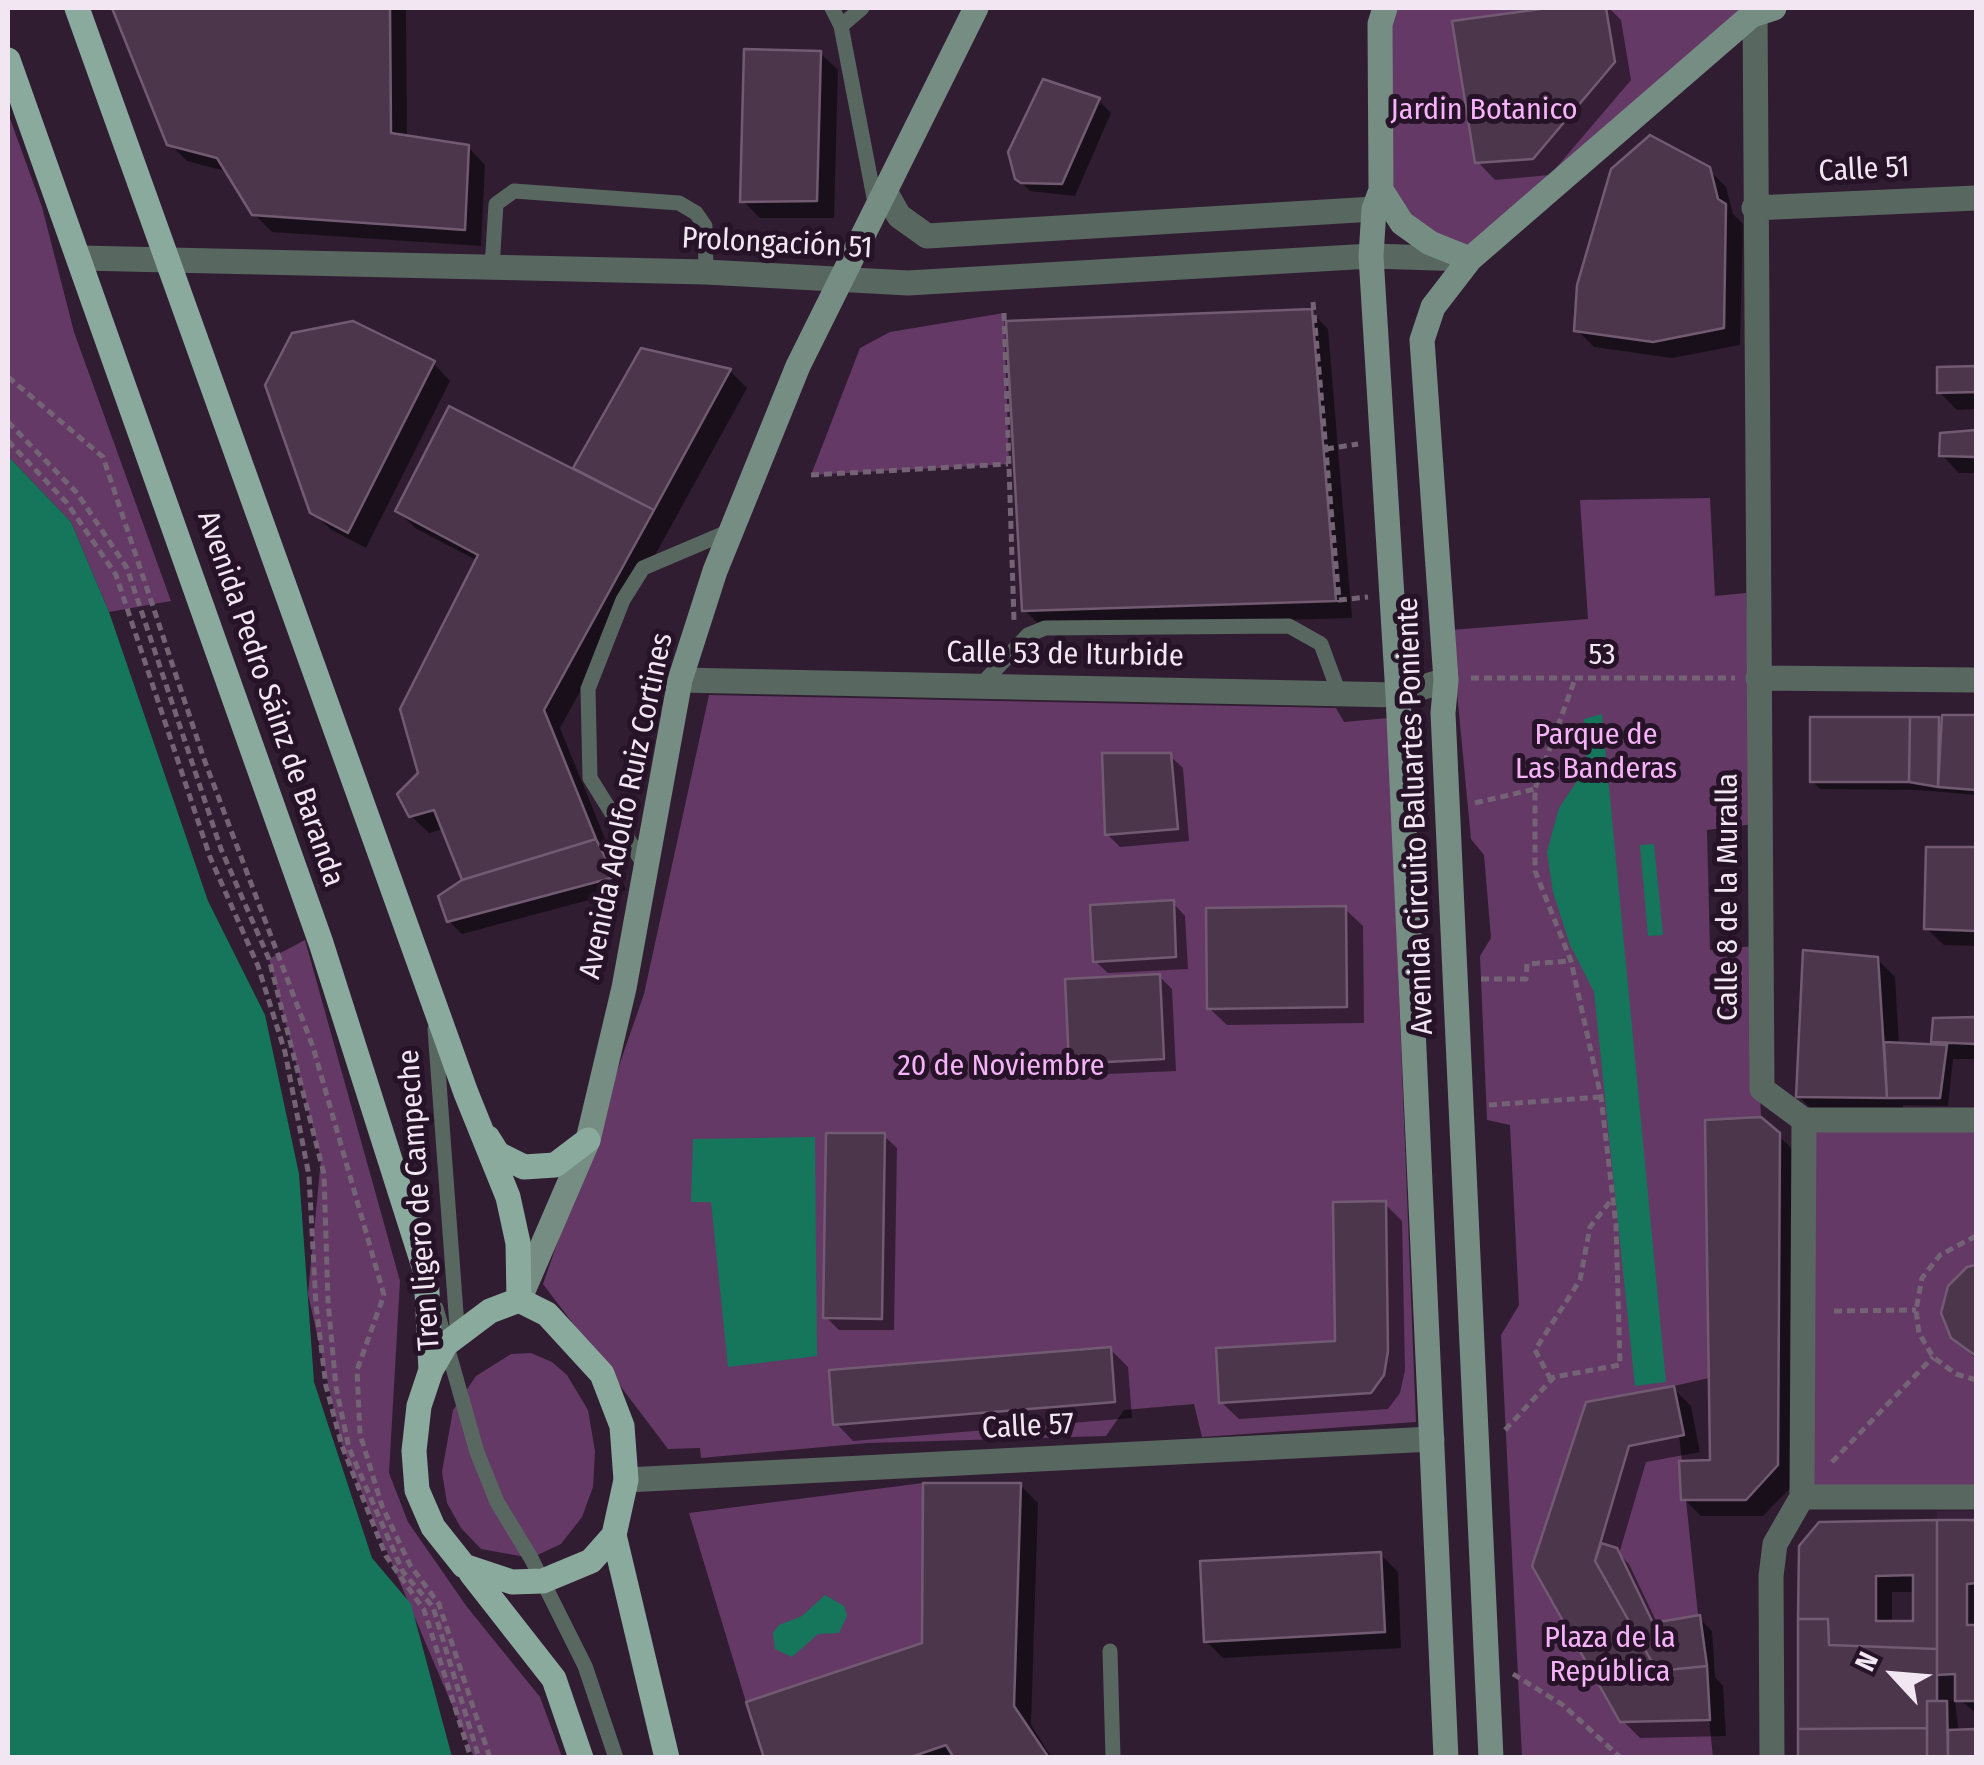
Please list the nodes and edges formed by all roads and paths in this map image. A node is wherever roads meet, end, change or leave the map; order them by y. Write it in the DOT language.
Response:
graph roads {
  1 [pos="78,8"];
  2 [pos="832,8"];
  3 [pos="862,8"];
  4 [pos="976,8"];
  5 [pos="1386,8"];
  6 [pos="1760,10"];
  7 [pos="841,26"];
  8 [pos="8,60"];
  9 [pos="1976,198"];
  10 [pos="880,199"];
  11 [pos="1378,200"];
  12 [pos="1754,208"];
  13 [pos="1371,256"];
  14 [pos="80,258"];
  15 [pos="170,258"];
  16 [pos="1470,259"];
  17 [pos="492,267"];
  18 [pos="706,272"];
  19 [pos="841,278"];
  20 [pos="1313,302"];
  21 [pos="1004,313"];
  22 [pos="8,377"];
  23 [pos="8,422"];
  24 [pos="8,441"];
  25 [pos="1368,443"];
  26 [pos="1326,449"];
  27 [pos="1009,464"];
  28 [pos="812,475"];
  29 [pos="730,531"];
  30 [pos="1376,596"];
  31 [pos="1014,622"];
  32 [pos="1575,678"];
  33 [pos="1758,678"];
  34 [pos="680,680"];
  35 [pos="1446,680"];
  36 [pos="1976,680"];
  37 [pos="980,686"];
  38 [pos="1339,693"];
  39 [pos="1398,695"];
  40 [pos="1535,790"];
  41 [pos="1447,806"];
  42 [pos="646,868"];
  43 [pos="1571,961"];
  44 [pos="1481,979"];
  45 [pos="434,1002"];
  46 [pos="1600,1098"];
  47 [pos="1461,1108"];
  48 [pos="1804,1120"];
  49 [pos="1976,1120"];
  50 [pos="481,1126"];
  51 [pos="588,1140"];
  52 [pos="1613,1198"];
  53 [pos="1976,1236"];
  54 [pos="426,1273"];
  55 [pos="519,1300"];
  56 [pos="1834,1310"];
  57 [pos="1916,1310"];
  58 [pos="452,1339"];
  59 [pos="1933,1357"];
  60 [pos="431,1370"];
  61 [pos="1551,1380"];
  62 [pos="1976,1380"];
  63 [pos="1505,1430"];
  64 [pos="1432,1440"];
  65 [pos="1832,1462"];
  66 [pos="626,1480"];
  67 [pos="1802,1497"];
  68 [pos="1976,1497"];
  69 [pos="614,1535"];
  70 [pos="464,1566"];
  71 [pos="544,1581"];
  72 [pos="1110,1651"];
  73 [pos="1486,1667"];
  74 [pos="668,1756"];
  75 [pos="471,1758"];
  76 [pos="479,1758"];
  77 [pos="490,1758"];
  78 [pos="581,1758"];
  79 [pos="616,1758"];
  80 [pos="1113,1758"];
  81 [pos="1446,1758"];
  82 [pos="1490,1758"];
  83 [pos="1621,1758"];
  84 [pos="1772,1758"];
  1 -- 15 [label="main road, Avenida Pedro Sáinz de Baranda"];
  2 -- 7 [label="lane"];
  3 -- 7 [label="lane"];
  4 -- 10 [label="main road, Avenida Adolfo Ruiz Cortines"];
  5 -- 11 [label="main road, Avenida Circuito Baluartes Poniente"];
  6 -- 12 [label="street, Calle 8 de la Muralla"];
  6 -- 16 [label="main road, Avenida Circuito Baluartes Poniente"];
  7 -- 10 [label="lane"];
  8 -- 14 [label="main road, Avenida Pedro Sáinz de Baranda"];
  9 -- 12 [label="street, Calle 51"];
  10 -- 11 [label="street"];
  10 -- 19 [label="main road, Avenida Adolfo Ruiz Cortines"];
  11 -- 13 [label="main road, Avenida Circuito Baluartes Poniente"];
  11 -- 16 [label="main road"];
  12 -- 33 [label="street, Calle 8 de la Muralla"];
  13 -- 16 [label="street, Prolongación 51"];
  13 -- 19 [label="street, Prolongación 51"];
  13 -- 39 [label="main road, Avenida Circuito Baluartes Poniente"];
  14 -- 15 [label="street, Prolongación 51"];
  14 -- 54 [label="main road, Avenida Pedro Sáinz de Baranda"];
  15 -- 17 [label="street, Prolongación 51"];
  15 -- 45 [label="main road, Avenida Pedro Sáinz de Baranda"];
  16 -- 35 [label="main road, Avenida Circuito Baluartes Poniente"];
  17 -- 18 [label="street, Prolongación 51"];
  17 -- 18 [label="lane"];
  18 -- 19 [label="street, Prolongación 51"];
  19 -- 29 [label="main road, Avenida Adolfo Ruiz Cortines"];
  20 -- 26 [label="path"];
  21 -- 27 [label="path"];
  22 -- 77 [label="path"];
  23 -- 76 [label="path"];
  24 -- 75 [label="path"];
  25 -- 26 [label="path"];
  26 -- 30 [label="path"];
  27 -- 28 [label="path"];
  27 -- 31 [label="path"];
  29 -- 34 [label="main road, Avenida Adolfo Ruiz Cortines"];
  29 -- 42 [label="lane"];
  32 -- 33 [label="path, 53"];
  32 -- 35 [label="path, 53"];
  32 -- 40 [label="path"];
  33 -- 36 [label="street"];
  33 -- 48 [label="street, Calle 8 de la Muralla"];
  34 -- 37 [label="street, Calle 53 de Iturbide"];
  34 -- 42 [label="main road, Avenida Adolfo Ruiz Cortines"];
  35 -- 39 [label="street, Calle 53 de Iturbide"];
  35 -- 41 [label="main road, Avenida Circuito Baluartes Poniente"];
  37 -- 38 [label="street, Calle 53 de Iturbide"];
  37 -- 38 [label="lane"];
  38 -- 39 [label="street, Calle 53 de Iturbide"];
  39 -- 64 [label="main road, Avenida Circuito Baluartes Poniente"];
  40 -- 41 [label="path"];
  40 -- 43 [label="path"];
  41 -- 47 [label="main road, Avenida Circuito Baluartes Poniente"];
  42 -- 51 [label="main road, Avenida Adolfo Ruiz Cortines"];
  43 -- 44 [label="path"];
  43 -- 46 [label="path"];
  45 -- 50 [label="main road, Avenida Pedro Sáinz de Baranda"];
  45 -- 58 [label="lane, Tren ligero de Campeche"];
  46 -- 47 [label="path"];
  46 -- 52 [label="path"];
  47 -- 73 [label="main road, Avenida Circuito Baluartes Poniente"];
  48 -- 49 [label="street"];
  48 -- 67 [label="street"];
  50 -- 51 [label="main road"];
  50 -- 55 [label="main road, Avenida Pedro Sáinz de Baranda"];
  51 -- 55 [label="main road, Avenida Adolfo Ruiz Cortines"];
  52 -- 61 [label="path"];
  52 -- 61 [label="path"];
  53 -- 57 [label="path"];
  54 -- 58 [label="lane, Tren ligero de Campeche"];
  54 -- 60 [label="main road, Avenida Pedro Sáinz de Baranda"];
  55 -- 58 [label="main road"];
  55 -- 66 [label="main road"];
  56 -- 57 [label="path"];
  57 -- 59 [label="path"];
  58 -- 60 [label="main road"];
  58 -- 71 [label="lane, Tren ligero de Campeche"];
  59 -- 62 [label="path"];
  59 -- 65 [label="path"];
  60 -- 70 [label="main road"];
  61 -- 63 [label="path"];
  64 -- 66 [label="street, Calle 57"];
  64 -- 81 [label="main road, Avenida Circuito Baluartes Poniente"];
  66 -- 69 [label="main road"];
  67 -- 68 [label="street"];
  67 -- 84 [label="street"];
  69 -- 71 [label="main road"];
  69 -- 74 [label="main road"];
  70 -- 71 [label="main road"];
  70 -- 78 [label="main road"];
  71 -- 79 [label="lane, Tren ligero de Campeche"];
  72 -- 80 [label="lane"];
  73 -- 82 [label="main road, Avenida Circuito Baluartes Poniente"];
  73 -- 83 [label="path"];
}
